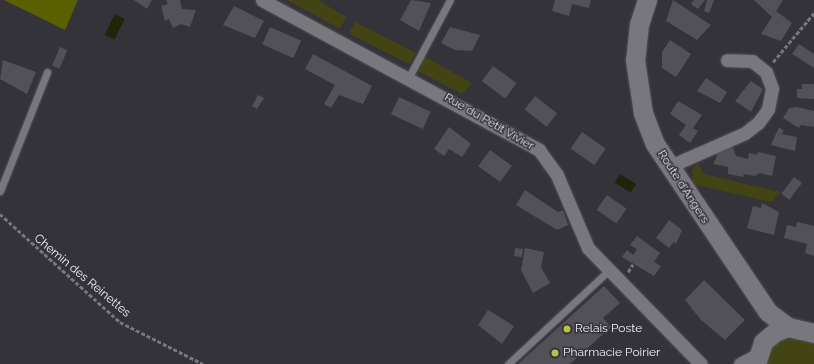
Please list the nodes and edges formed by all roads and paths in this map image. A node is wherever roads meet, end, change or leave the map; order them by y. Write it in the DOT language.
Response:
graph roads {
  1 [pos="262,0"];
  2 [pos="450,0"];
  3 [pos="647,0"];
  4 [pos="814,13"];
  5 [pos="727,60"];
  6 [pos="47,72"];
  7 [pos="766,72"];
  8 [pos="409,77"];
  9 [pos="668,168"];
  10 [pos="0,191"];
  11 [pos="0,214"];
  12 [pos="608,271"];
  13 [pos="768,312"];
  14 [pos="788,327"];
  15 [pos="814,333"];
  16 [pos="768,338"];
  17 [pos="756,360"];
  18 [pos="202,364"];
  19 [pos="508,364"];
  20 [pos="701,364"];
  21 [pos="740,364"];
  1 -- 8 [label="street, Rue du Petit Vivier"];
  2 -- 8 [label="lane"];
  3 -- 9 [label="street, Route d'Angers"];
  4 -- 7 [label="path"];
  5 -- 7 [label="street"];
  6 -- 10 [label="lane"];
  7 -- 9 [label="street"];
  8 -- 12 [label="street, Rue du Petit Vivier"];
  9 -- 13 [label="street, Route d'Angers"];
  11 -- 18 [label="path, Chemin des Reinettes"];
  12 -- 19 [label="lane"];
  12 -- 20 [label="street, Rue du Petit Vivier"];
  13 -- 14 [label="street, Route d'Angers"];
  13 -- 16 [label="street"];
  14 -- 15 [label="street"];
  14 -- 16 [label="street"];
  16 -- 17 [label="street"];
  17 -- 21 [label="street"];
}
